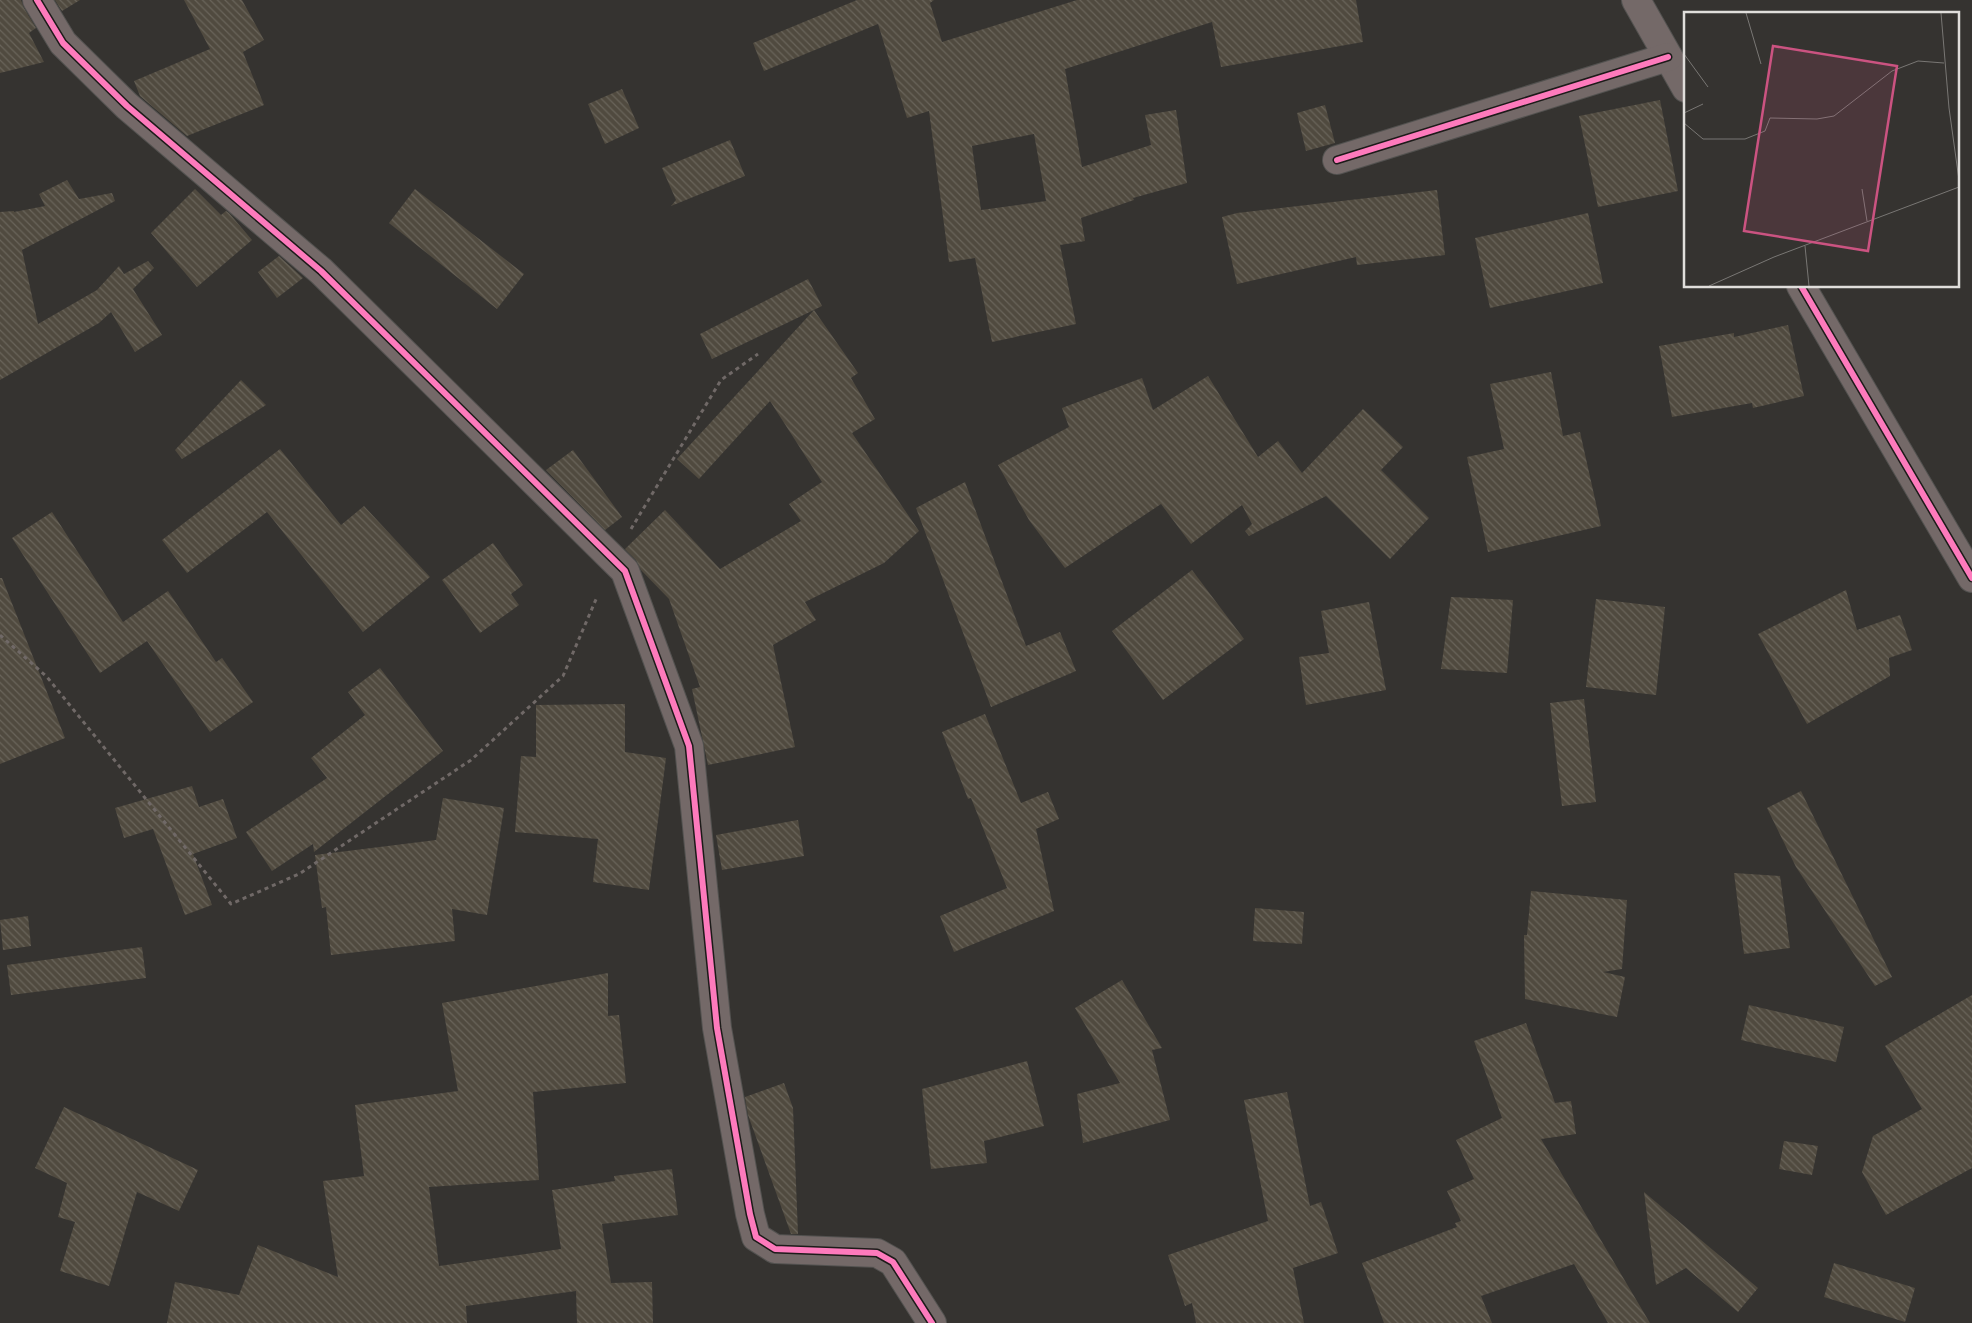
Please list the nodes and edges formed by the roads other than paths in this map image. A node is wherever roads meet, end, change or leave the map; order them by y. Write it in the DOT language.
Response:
graph roads {
  1 [pos="37,0"];
  2 [pos="1636,0"];
  3 [pos="1668,57"];
  4 [pos="1684,85"];
  5 [pos="1337,160"];
  6 [pos="1802,288"];
  7 [pos="1972,578"];
  8 [pos="932,1323"];
  1 -- 8 [label="street"];
  2 -- 3 [label="street"];
  3 -- 4 [label="street"];
  3 -- 5 [label="street"];
  6 -- 7 [label="street"];
}
